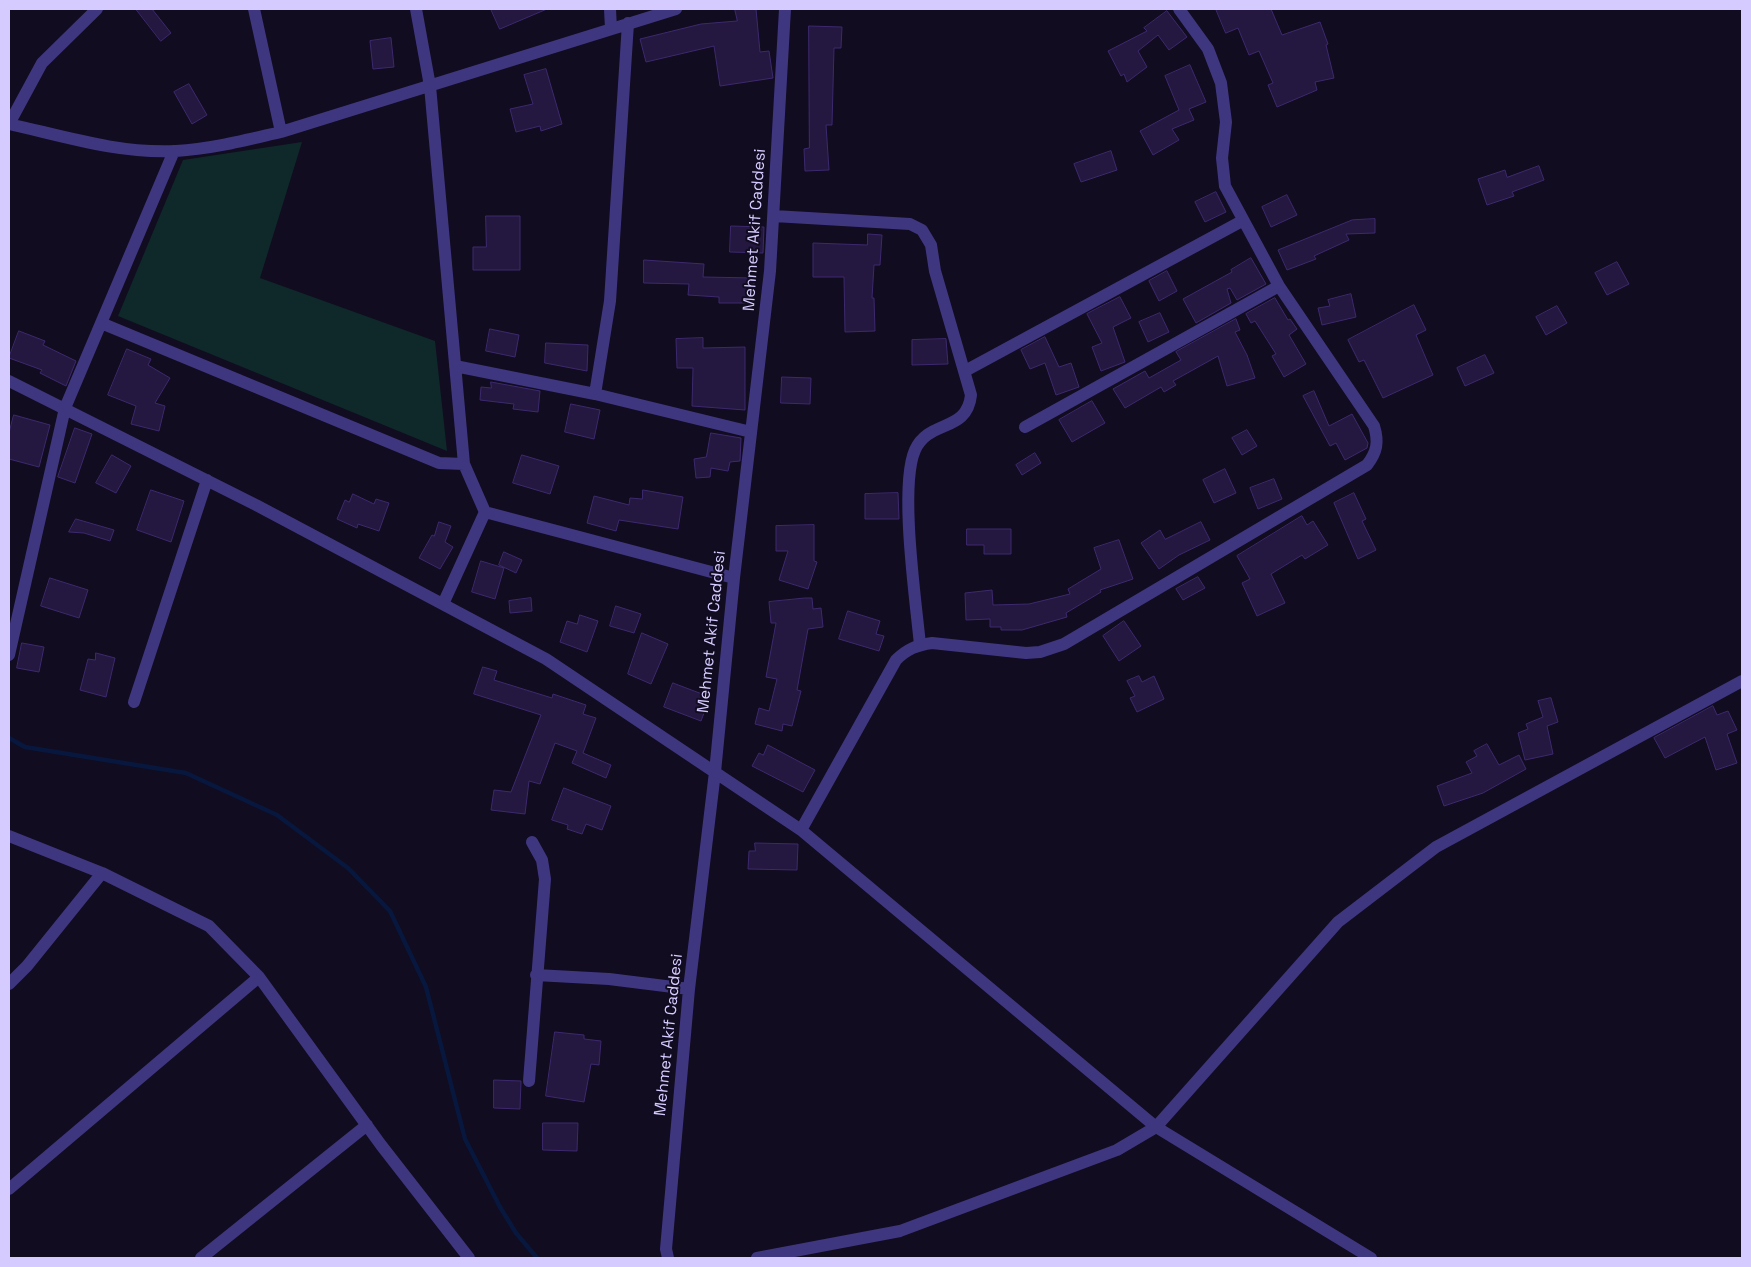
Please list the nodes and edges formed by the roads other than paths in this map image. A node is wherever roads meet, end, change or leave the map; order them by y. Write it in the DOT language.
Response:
graph roads {
  1 [pos="97,9"];
  2 [pos="254,9"];
  3 [pos="416,9"];
  4 [pos="610,9"];
  5 [pos="676,9"];
  6 [pos="785,9"];
  7 [pos="1180,9"];
  8 [pos="628,23"];
  9 [pos="611,29"];
  10 [pos="430,86"];
  11 [pos="9,124"];
  12 [pos="281,132"];
  13 [pos="174,151"];
  14 [pos="774,216"];
  15 [pos="1242,222"];
  16 [pos="1279,286"];
  17 [pos="101,323"];
  18 [pos="454,366"];
  19 [pos="965,371"];
  20 [pos="9,380"];
  21 [pos="595,394"];
  22 [pos="65,408"];
  23 [pos="1025,427"];
  24 [pos="751,432"];
  25 [pos="464,464"];
  26 [pos="207,480"];
  27 [pos="485,512"];
  28 [pos="734,578"];
  29 [pos="443,604"];
  30 [pos="920,645"];
  31 [pos="9,655"];
  32 [pos="1742,681"];
  33 [pos="134,702"];
  34 [pos="715,772"];
  35 [pos="800,830"];
  36 [pos="9,836"];
  37 [pos="532,842"];
  38 [pos="102,873"];
  39 [pos="536,975"];
  40 [pos="259,977"];
  41 [pos="9,984"];
  42 [pos="689,989"];
  43 [pos="529,1081"];
  44 [pos="367,1125"];
  45 [pos="1156,1127"];
  46 [pos="9,1189"];
  47 [pos="201,1258"];
  48 [pos="469,1258"];
  49 [pos="668,1258"];
  50 [pos="757,1258"];
  51 [pos="1371,1258"];
  1 -- 11 [label="street"];
  2 -- 12 [label="street"];
  3 -- 10 [label="street"];
  4 -- 9 [label="street"];
  5 -- 8 [label="street"];
  6 -- 14 [label="street, Mehmet Akif Caddesi"];
  7 -- 15 [label="street"];
  8 -- 9 [label="street"];
  8 -- 21 [label="street"];
  9 -- 10 [label="street"];
  10 -- 12 [label="street"];
  10 -- 18 [label="street"];
  11 -- 13 [label="street"];
  12 -- 13 [label="street"];
  13 -- 17 [label="street"];
  14 -- 19 [label="street"];
  14 -- 24 [label="street, Mehmet Akif Caddesi"];
  15 -- 16 [label="street"];
  15 -- 19 [label="street"];
  16 -- 23 [label="street"];
  16 -- 30 [label="street"];
  17 -- 22 [label="street"];
  17 -- 25 [label="street"];
  18 -- 21 [label="street"];
  18 -- 25 [label="street"];
  19 -- 30 [label="street"];
  20 -- 22 [label="street"];
  21 -- 24 [label="street"];
  22 -- 26 [label="street"];
  22 -- 31 [label="street"];
  24 -- 28 [label="street, Mehmet Akif Caddesi"];
  25 -- 27 [label="street"];
  26 -- 29 [label="street"];
  26 -- 33 [label="street"];
  27 -- 28 [label="street"];
  27 -- 29 [label="street"];
  28 -- 34 [label="street, Mehmet Akif Caddesi"];
  29 -- 34 [label="street"];
  30 -- 35 [label="street"];
  32 -- 45 [label="street"];
  34 -- 35 [label="street"];
  34 -- 42 [label="street, Mehmet Akif Caddesi"];
  35 -- 45 [label="street"];
  36 -- 38 [label="street"];
  37 -- 39 [label="street"];
  38 -- 40 [label="street"];
  38 -- 41 [label="street"];
  39 -- 42 [label="street"];
  39 -- 43 [label="street"];
  40 -- 44 [label="street"];
  40 -- 46 [label="street"];
  42 -- 49 [label="street, Mehmet Akif Caddesi"];
  44 -- 47 [label="street"];
  44 -- 48 [label="street"];
  45 -- 50 [label="street"];
  45 -- 51 [label="street"];
}
